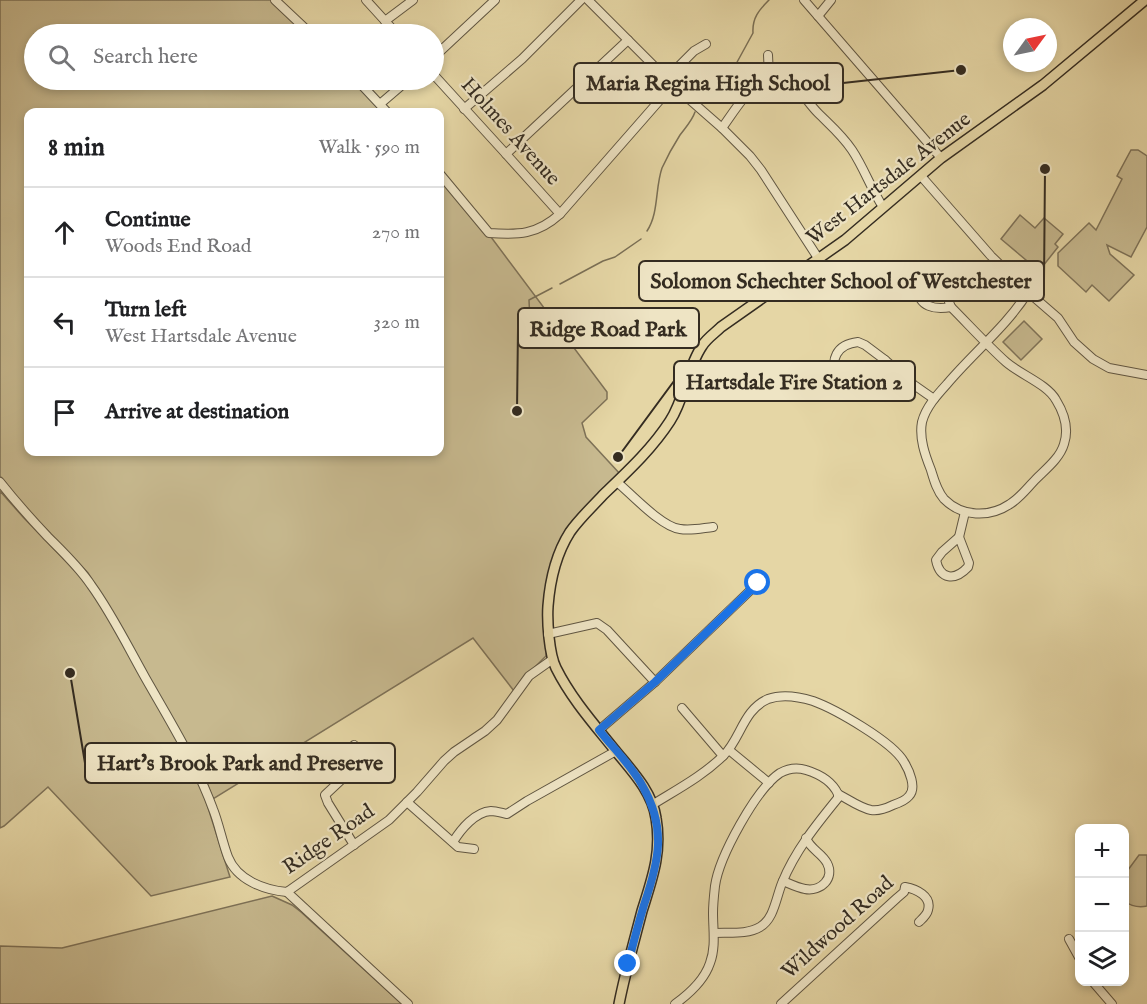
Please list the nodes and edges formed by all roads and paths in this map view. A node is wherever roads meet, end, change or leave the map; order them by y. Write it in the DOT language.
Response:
graph roads {
  1 [pos="275,0"];
  2 [pos="366,0"];
  3 [pos="413,0"];
  4 [pos="495,0"];
  5 [pos="581,0"];
  6 [pos="588,0"];
  7 [pos="804,0"];
  8 [pos="831,0"];
  9 [pos="1145,0"];
  10 [pos="818,16"];
  11 [pos="385,21"];
  12 [pos="300,24"];
  13 [pos="388,24"];
  14 [pos="628,40"];
  15 [pos="706,44"];
  16 [pos="444,48"];
  17 [pos="768,55"];
  18 [pos="769,76"];
  19 [pos="667,78"];
  20 [pos="673,85"];
  21 [pos="444,87"];
  22 [pos="366,90"];
  23 [pos="397,90"];
  24 [pos="380,105"];
  25 [pos="383,108"];
  26 [pos="464,110"];
  27 [pos="722,128"];
  28 [pos="506,154"];
  29 [pos="941,159"];
  30 [pos="921,176"];
  31 [pos="444,179"];
  32 [pos="883,207"];
  33 [pos="560,214"];
  34 [pos="818,258"];
  35 [pos="1028,292"];
  36 [pos="951,307"];
  37 [pos="986,342"];
  38 [pos="885,360"];
  39 [pos="1147,375"];
  40 [pos="934,399"];
  41 [pos="0,482"];
  42 [pos="617,482"];
  43 [pos="965,512"];
  44 [pos="713,527"];
  45 [pos="958,537"];
  46 [pos="758,583"];
  47 [pos="549,633"];
  48 [pos="553,659"];
  49 [pos="655,682"];
  50 [pos="682,708"];
  51 [pos="599,730"];
  52 [pos="354,745"];
  53 [pos="616,751"];
  54 [pos="726,753"];
  55 [pos="769,783"];
  56 [pos="838,794"];
  57 [pos="406,802"];
  58 [pos="652,805"];
  59 [pos="806,838"];
  60 [pos="453,842"];
  61 [pos="354,845"];
  62 [pos="474,849"];
  63 [pos="783,881"];
  64 [pos="287,892"];
  65 [pos="919,922"];
  66 [pos="714,933"];
  67 [pos="1070,939"];
  68 [pos="1075,948"];
  69 [pos="1097,986"];
  70 [pos="408,1004"];
  71 [pos="619,1004"];
  72 [pos="675,1004"];
  73 [pos="781,1004"];
  74 [pos="1112,1004"];
  1 -- 12 [label="street"];
  2 -- 11 [label="street"];
  3 -- 11 [label="street"];
  4 -- 16 [label="street"];
  5 -- 26 [label="street"];
  6 -- 14 [label="street"];
  7 -- 10 [label="street"];
  8 -- 10 [label="street"];
  9 -- 29 [label="main road, West Hartsdale Avenue"];
  10 -- 29 [label="street"];
  11 -- 13 [label="street"];
  14 -- 19 [label="street"];
  14 -- 28 [label="street"];
  15 -- 19 [label="street"];
  17 -- 18 [label="street"];
  18 -- 27 [label="street"];
  18 -- 32 [label="street"];
  19 -- 20 [label="street"];
  20 -- 27 [label="street"];
  20 -- 33 [label="street"];
  21 -- 26 [label="street, Holmes Avenue"];
  22 -- 24 [label="street"];
  23 -- 24 [label="street"];
  24 -- 25 [label="street"];
  26 -- 28 [label="street, Holmes Avenue"];
  27 -- 34 [label="street"];
  28 -- 33 [label="street, Holmes Avenue"];
  29 -- 30 [label="main road, West Hartsdale Avenue"];
  30 -- 32 [label="main road, West Hartsdale Avenue"];
  30 -- 35 [label="street"];
  31 -- 33 [label="street"];
  32 -- 34 [label="main road, West Hartsdale Avenue"];
  34 -- 42 [label="main road, West Hartsdale Avenue"];
  35 -- 37 [label="street"];
  35 -- 39 [label="street"];
  36 -- 36 [label="street"];
  36 -- 37 [label="street"];
  37 -- 40 [label="street"];
  37 -- 43 [label="street"];
  38 -- 38 [label="street"];
  38 -- 40 [label="street"];
  40 -- 43 [label="street"];
  41 -- 64 [label="street, Ridge Road"];
  42 -- 44 [label="street"];
  42 -- 47 [label="main road, West Hartsdale Avenue"];
  43 -- 45 [label="street"];
  45 -- 45 [label="street"];
  46 -- 49 [label="street"];
  47 -- 48 [label="main road, West Hartsdale Avenue"];
  47 -- 49 [label="street"];
  48 -- 51 [label="main road, West Hartsdale Avenue"];
  48 -- 57 [label="street, Ridge Road"];
  49 -- 51 [label="street"];
  50 -- 54 [label="street"];
  51 -- 53 [label="main road, West Hartsdale Avenue"];
  52 -- 61 [label="street"];
  53 -- 58 [label="main road, West Hartsdale Avenue"];
  53 -- 60 [label="street"];
  54 -- 55 [label="street"];
  54 -- 56 [label="street"];
  54 -- 58 [label="street"];
  55 -- 56 [label="street"];
  55 -- 66 [label="street"];
  56 -- 59 [label="street"];
  57 -- 60 [label="street"];
  57 -- 61 [label="street, Ridge Road"];
  58 -- 71 [label="main road, West Hartsdale Avenue"];
  59 -- 63 [label="street"];
  59 -- 63 [label="street"];
  60 -- 62 [label="street"];
  61 -- 64 [label="street, Ridge Road"];
  63 -- 66 [label="street"];
  64 -- 70 [label="street"];
  65 -- 73 [label="street, Wildwood Road"];
  66 -- 72 [label="street"];
  67 -- 68 [label="street"];
  69 -- 74 [label="street"];
}
